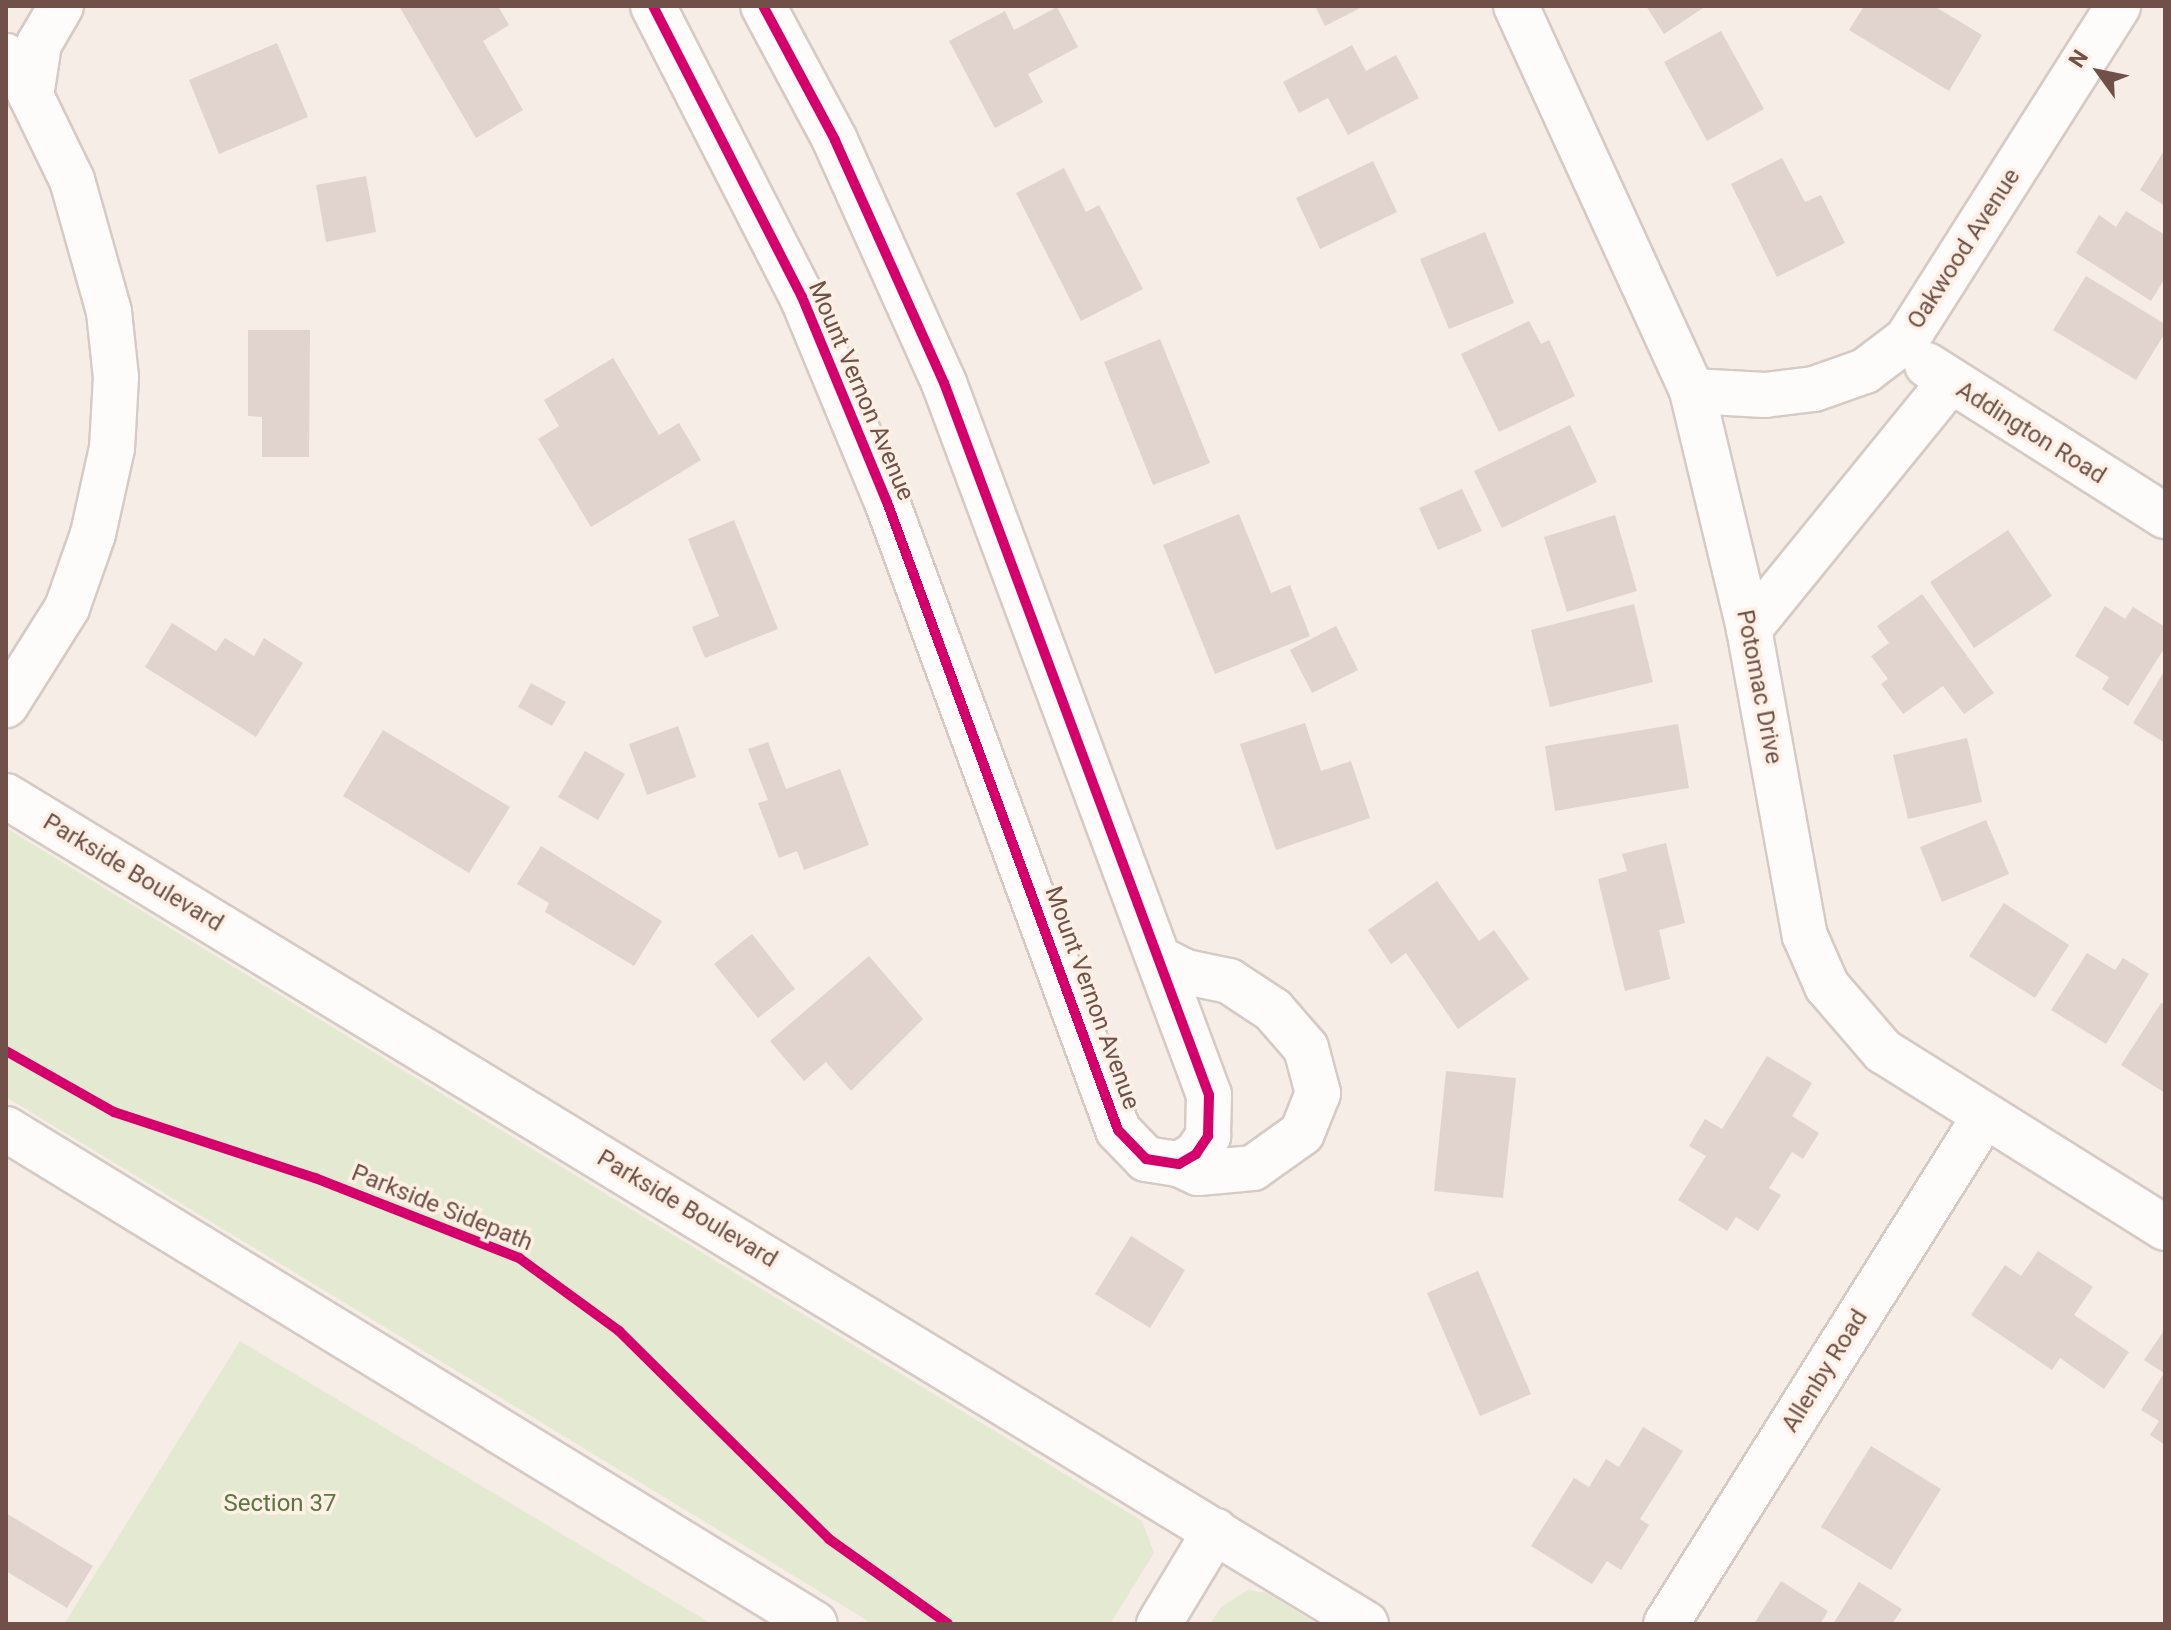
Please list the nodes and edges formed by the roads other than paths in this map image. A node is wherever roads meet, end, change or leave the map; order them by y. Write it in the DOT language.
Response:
graph roads {
  1 [pos="61,6"];
  2 [pos="653,6"];
  3 [pos="763,6"];
  4 [pos="1516,6"];
  5 [pos="2118,6"];
  6 [pos="6,56"];
  7 [pos="31,96"];
  8 [pos="1907,339"];
  9 [pos="1949,383"];
  10 [pos="1692,391"];
  11 [pos="2165,516"];
  12 [pos="1749,629"];
  13 [pos="6,705"];
  14 [pos="6,796"];
  15 [pos="1160,959"];
  16 [pos="1984,1117"];
  17 [pos="6,1129"];
  18 [pos="1179,1164"];
  19 [pos="2165,1228"];
  20 [pos="1215,1531"];
  21 [pos="815,1624"];
  22 [pos="1159,1624"];
  23 [pos="1366,1624"];
  24 [pos="1666,1624"];
  1 -- 7 [label="street"];
  2 -- 18 [label="street, Mount Vernon Avenue"];
  3 -- 15 [label="street"];
  4 -- 10 [label="street, Potomac Drive"];
  5 -- 8 [label="street, Oakwood Avenue"];
  6 -- 7 [label="street"];
  7 -- 13 [label="street"];
  8 -- 9 [label="street, Addington Road"];
  8 -- 10 [label="street, Oakwood Avenue"];
  9 -- 11 [label="street, Addington Road"];
  9 -- 12 [label="street"];
  10 -- 12 [label="street, Potomac Drive"];
  12 -- 16 [label="street, Potomac Drive"];
  14 -- 20 [label="street, Parkside Boulevard"];
  15 -- 18 [label="street"];
  15 -- 18 [label="street, Mount Vernon Avenue"];
  16 -- 19 [label="street, Potomac Drive"];
  16 -- 24 [label="street, Allenby Road"];
  17 -- 21 [label="street"];
  20 -- 22 [label="street"];
  20 -- 23 [label="street, Parkside Boulevard"];
}
